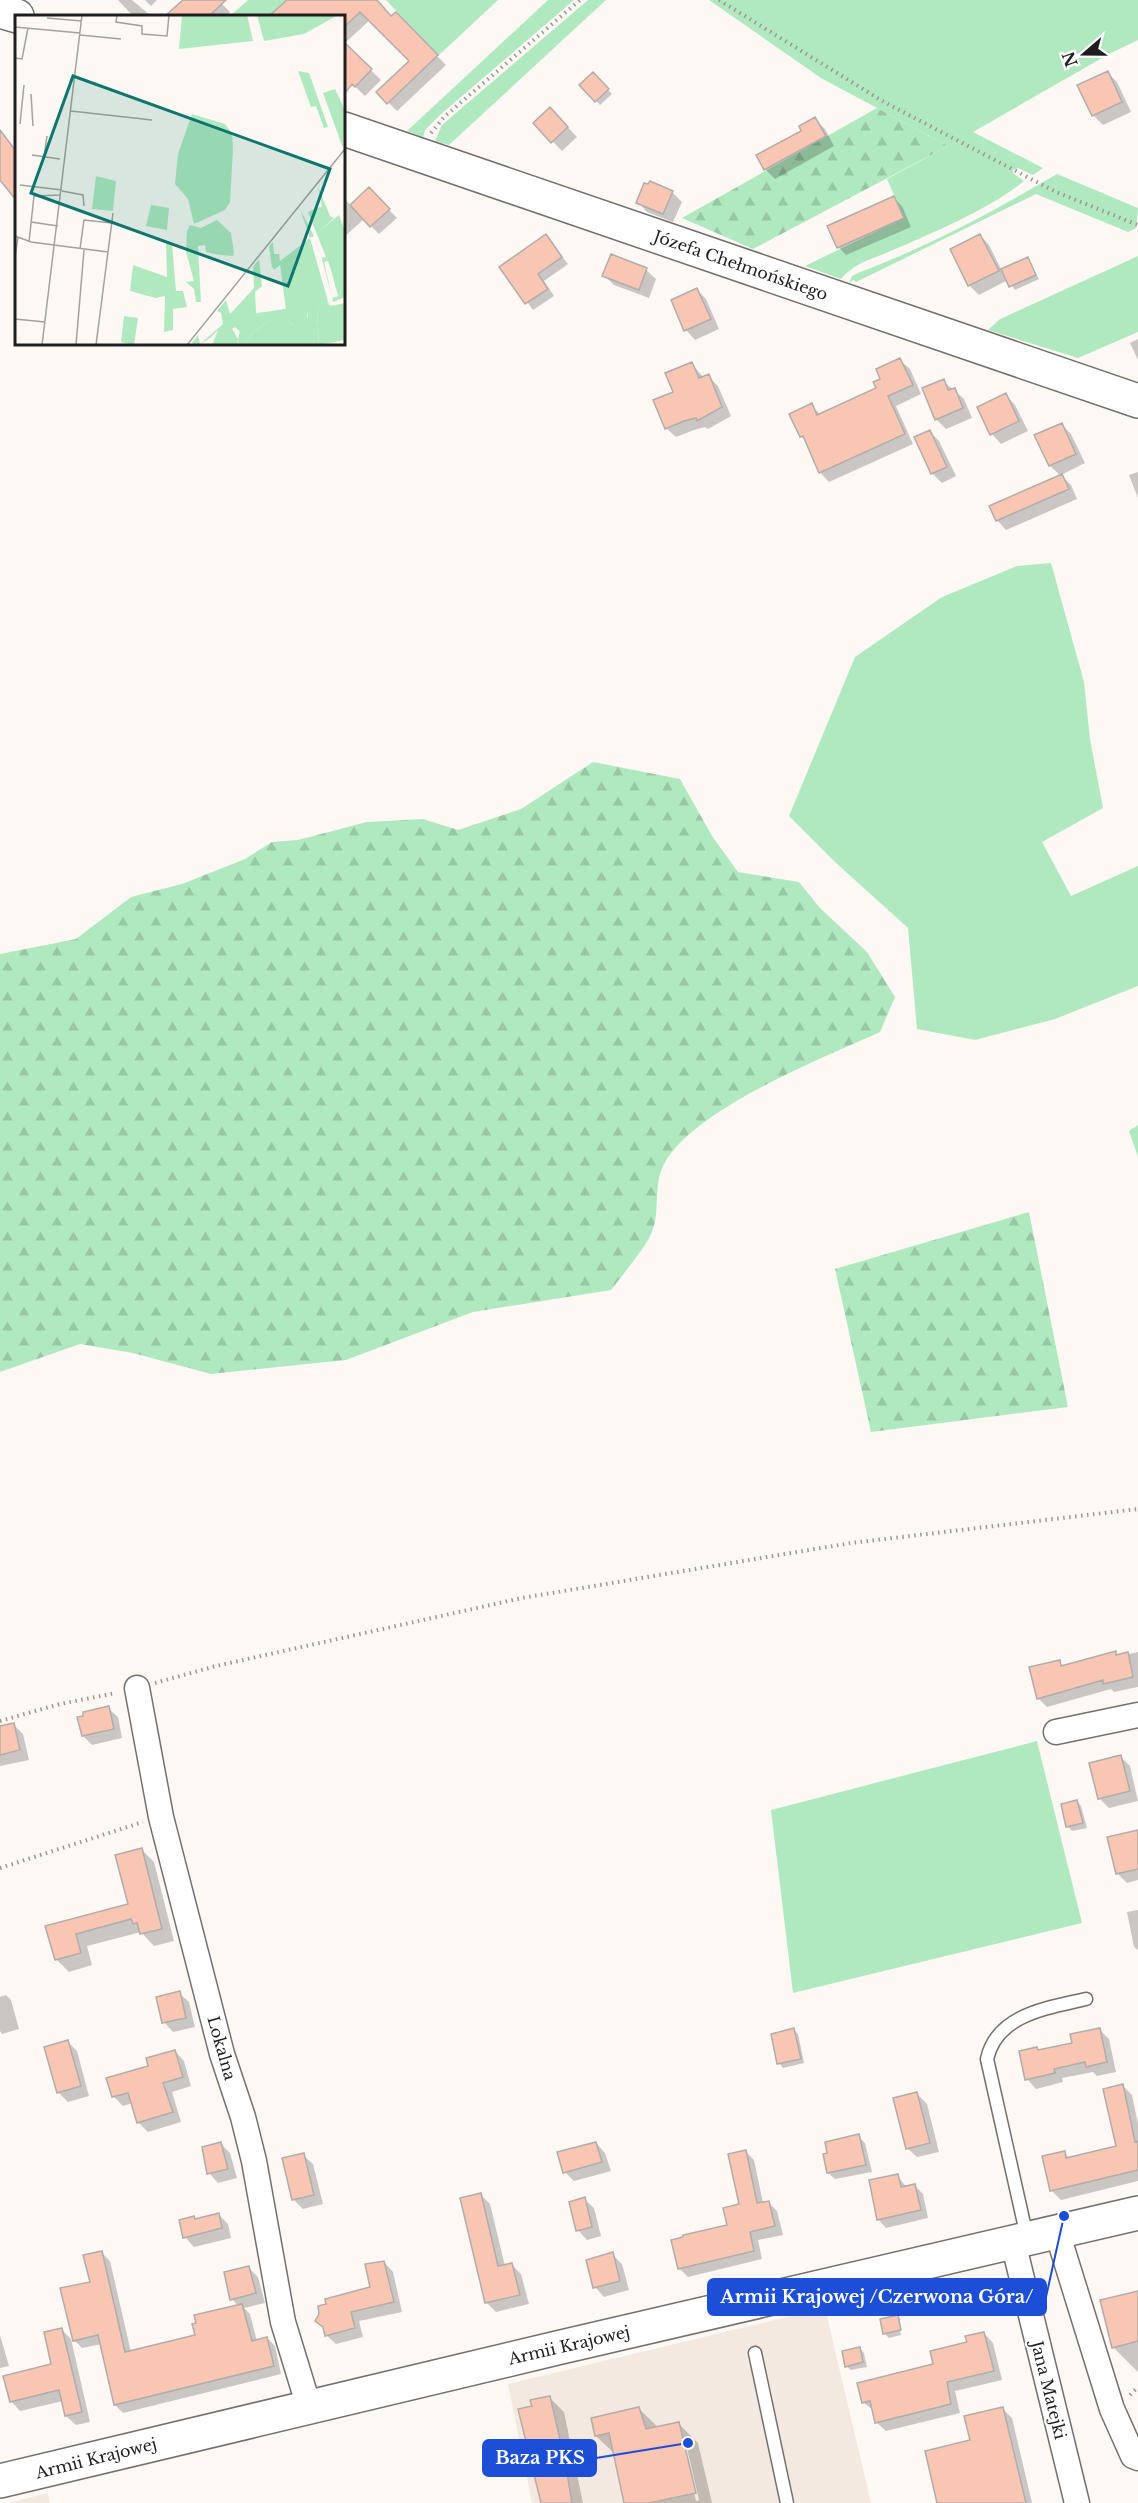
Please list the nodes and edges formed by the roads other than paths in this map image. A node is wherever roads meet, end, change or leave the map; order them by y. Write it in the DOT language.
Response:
graph roads {
  1 [pos="0,11"];
  2 [pos="15,15"];
  3 [pos="345,129"];
  4 [pos="1138,401"];
  5 [pos="137,1688"];
  6 [pos="1138,1715"];
  7 [pos="1056,1732"];
  8 [pos="1086,1999"];
  9 [pos="1138,2213"];
  10 [pos="1032,2237"];
  11 [pos="755,2353"];
  12 [pos="309,2407"];
  13 [pos="1138,2458"];
  14 [pos="0,2481"];
  15 [pos="786,2503"];
  16 [pos="1077,2503"];
  1 -- 2 [label="street"];
  3 -- 4 [label="street, Józefa Chełmońskiego"];
  5 -- 12 [label="street, Lokalna"];
  6 -- 7 [label="street"];
  8 -- 10 [label="lane"];
  9 -- 10 [label="street, Armii Krajowej"];
  10 -- 12 [label="street, Armii Krajowej"];
  10 -- 13 [label="street"];
  10 -- 16 [label="street, Jana Matejki"];
  11 -- 15 [label="lane"];
  12 -- 14 [label="street, Armii Krajowej"];
}
